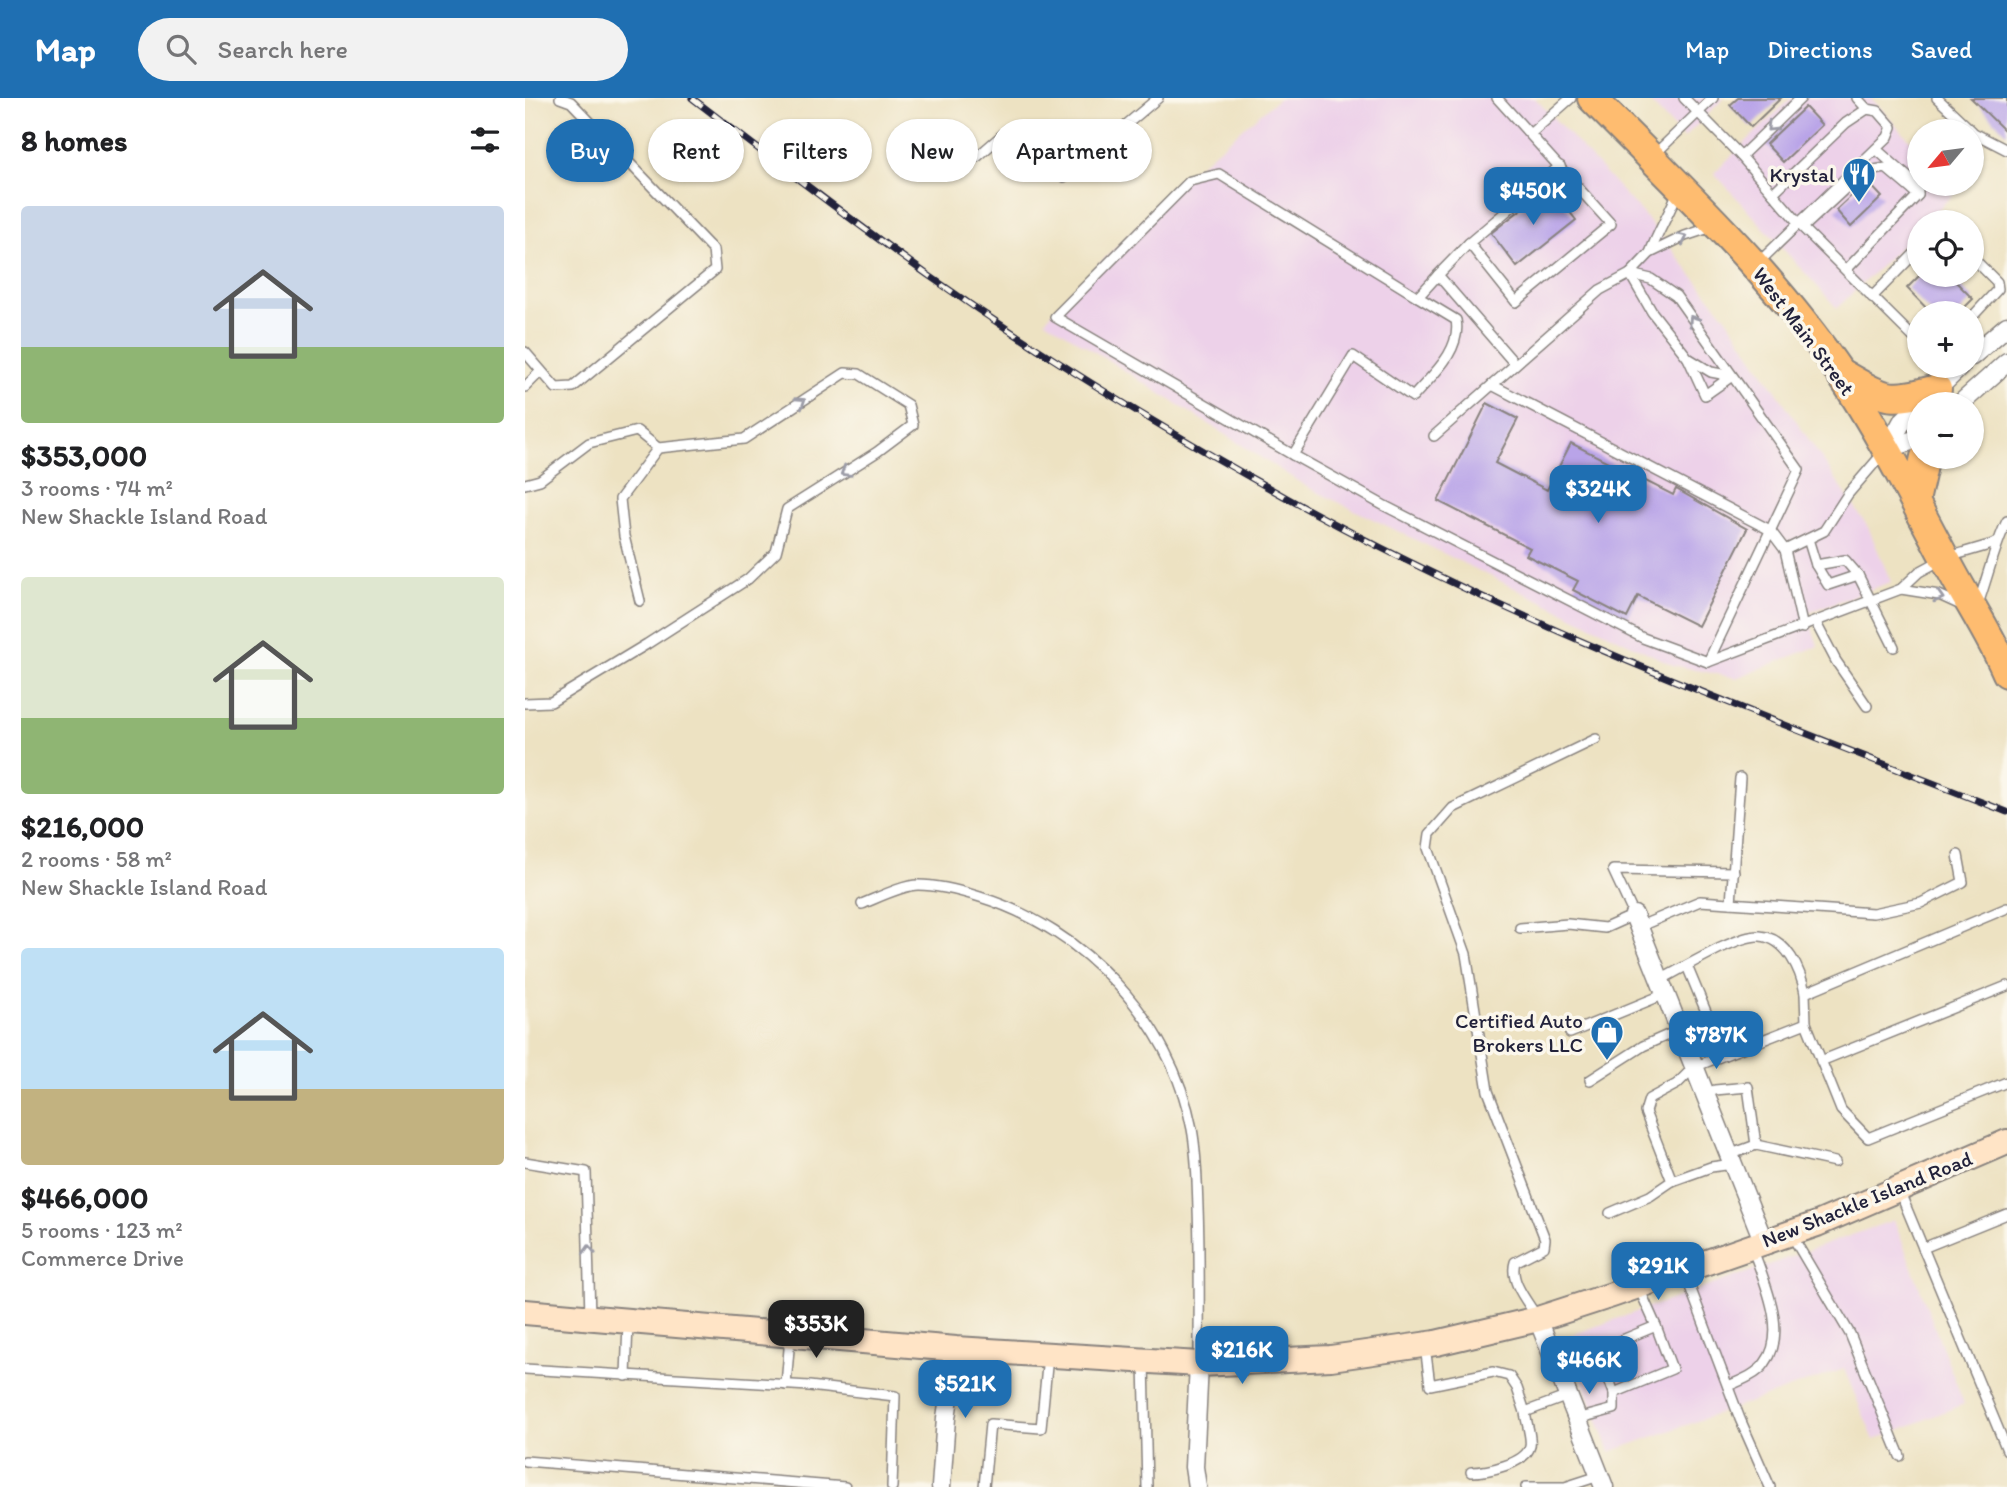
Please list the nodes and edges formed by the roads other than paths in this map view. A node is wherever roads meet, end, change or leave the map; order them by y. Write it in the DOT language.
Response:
graph roads {
  1 [pos="560,98"];
  2 [pos="1158,98"];
  3 [pos="1496,98"];
  4 [pos="1684,98"];
  5 [pos="1713,98"];
  6 [pos="1801,98"];
  7 [pos="1857,98"];
  8 [pos="1937,98"];
  9 [pos="1591,99"];
  10 [pos="1867,109"];
  11 [pos="1698,112"];
  12 [pos="1959,119"];
  13 [pos="1530,134"];
  14 [pos="1985,139"];
  15 [pos="1876,149"];
  16 [pos="2007,150"];
  17 [pos="978,155"];
  18 [pos="1741,156"];
  19 [pos="1651,158"];
  20 [pos="1559,166"];
  21 [pos="1907,176"];
  22 [pos="1679,186"];
  23 [pos="1907,186"];
  24 [pos="1773,193"];
  25 [pos="1917,196"];
  26 [pos="1717,225"];
  27 [pos="1801,225"];
  28 [pos="1469,243"];
  29 [pos="1650,253"];
  30 [pos="1907,261"];
  31 [pos="1755,266"];
  32 [pos="1984,269"];
  33 [pos="1846,270"];
  34 [pos="1630,274"];
  35 [pos="1438,275"];
  36 [pos="2000,292"];
  37 [pos="1419,297"];
  38 [pos="1872,297"];
  39 [pos="1984,306"];
  40 [pos="2007,326"];
  41 [pos="1907,331"];
  42 [pos="1984,346"];
  43 [pos="525,352"];
  44 [pos="1688,358"];
  45 [pos="1515,365"];
  46 [pos="2005,367"];
  47 [pos="541,371"];
  48 [pos="1840,373"];
  49 [pos="1732,376"];
  50 [pos="1492,385"];
  51 [pos="525,387"];
  52 [pos="1941,387"];
  53 [pos="1434,436"];
  54 [pos="1907,442"];
  55 [pos="658,447"];
  56 [pos="1887,449"];
  57 [pos="1293,455"];
  58 [pos="1923,469"];
  59 [pos="525,484"];
  60 [pos="1915,501"];
  61 [pos="2007,521"];
  62 [pos="1770,530"];
  63 [pos="1808,539"];
  64 [pos="1996,543"];
  65 [pos="1785,550"];
  66 [pos="1945,558"];
  67 [pos="1816,565"];
  68 [pos="1858,575"];
  69 [pos="1901,589"];
  70 [pos="640,601"];
  71 [pos="1870,601"];
  72 [pos="1975,612"];
  73 [pos="1816,623"];
  74 [pos="1803,628"];
  75 [pos="2001,644"];
  76 [pos="1894,647"];
  77 [pos="1707,662"];
  78 [pos="2007,673"];
  79 [pos="525,703"];
  80 [pos="1867,706"];
  81 [pos="1595,739"];
  82 [pos="1740,779"];
  83 [pos="1958,855"];
  84 [pos="1734,872"];
  85 [pos="1731,903"];
  86 [pos="862,904"];
  87 [pos="2007,908"];
  88 [pos="1636,921"];
  89 [pos="1520,928"];
  90 [pos="1688,966"];
  91 [pos="2007,986"];
  92 [pos="1662,987"];
  93 [pos="1805,993"];
  94 [pos="1806,1023"];
  95 [pos="1679,1030"];
  96 [pos="1570,1033"];
  97 [pos="1724,1055"];
  98 [pos="1821,1061"];
  99 [pos="1694,1067"];
  100 [pos="1590,1080"];
  101 [pos="2007,1082"];
  102 [pos="1705,1094"];
  103 [pos="2007,1142"];
  104 [pos="1756,1145"];
  105 [pos="1731,1160"];
  106 [pos="525,1162"];
  107 [pos="1835,1162"];
  108 [pos="1672,1181"];
  109 [pos="1899,1189"];
  110 [pos="1610,1213"];
  111 [pos="2007,1214"];
  112 [pos="1790,1232"];
  113 [pos="1757,1243"];
  114 [pos="1923,1248"];
  115 [pos="1683,1269"];
  116 [pos="1639,1285"];
  117 [pos="525,1312"];
  118 [pos="590,1318"];
  119 [pos="1538,1319"];
  120 [pos="628,1321"];
  121 [pos="1656,1326"];
  122 [pos="790,1335"];
  123 [pos="1425,1345"];
  124 [pos="956,1349"];
  125 [pos="1048,1355"];
  126 [pos="1144,1360"];
  127 [pos="1199,1364"];
  128 [pos="525,1369"];
  129 [pos="626,1376"];
  130 [pos="786,1385"];
  131 [pos="1728,1386"];
  132 [pos="1614,1393"];
  133 [pos="1568,1396"];
  134 [pos="1525,1412"];
  135 [pos="1577,1419"];
  136 [pos="2007,1450"];
  137 [pos="1900,1456"];
  138 [pos="525,1461"];
  139 [pos="1471,1472"];
  140 [pos="1601,1481"];
  141 [pos="1576,1485"];
  142 [pos="845,1487"];
  143 [pos="893,1487"];
  144 [pos="941,1487"];
  145 [pos="984,1487"];
  146 [pos="1147,1487"];
  147 [pos="1197,1487"];
  148 [pos="1526,1487"];
  149 [pos="1547,1487"];
  150 [pos="1770,1487"];
  1 -- 47 [label="lane"];
  2 -- 17 [label="lane"];
  3 -- 13 [label="lane"];
  4 -- 11 [label="lane"];
  5 -- 11 [label="lane"];
  6 -- 18 [label="lane, one-way"];
  7 -- 10 [label="lane"];
  8 -- 12 [label="lane"];
  9 -- 13 [label="lane"];
  9 -- 19 [label="main road, West Main Street"];
  10 -- 15 [label="lane"];
  10 -- 24 [label="lane"];
  11 -- 18 [label="lane"];
  11 -- 19 [label="lane"];
  13 -- 20 [label="lane"];
  14 -- 16 [label="lane"];
  15 -- 21 [label="lane"];
  15 -- 27 [label="lane"];
  18 -- 24 [label="lane"];
  19 -- 22 [label="main road, West Main Street"];
  20 -- 28 [label="lane"];
  20 -- 28 [label="lane"];
  22 -- 26 [label="main road, West Main Street"];
  22 -- 29 [label="lane"];
  23 -- 27 [label="lane"];
  24 -- 27 [label="lane"];
  25 -- 33 [label="lane"];
  29 -- 26 [label="lane, one-way"];
  26 -- 31 [label="main road, West Main Street"];
  27 -- 31 [label="lane"];
  27 -- 33 [label="lane"];
  28 -- 35 [label="lane"];
  29 -- 34 [label="lane"];
  30 -- 38 [label="lane"];
  31 -- 48 [label="main road, West Main Street"];
  32 -- 36 [label="lane"];
  33 -- 38 [label="lane"];
  34 -- 44 [label="lane"];
  34 -- 45 [label="lane"];
  49 -- 34 [label="lane, one-way"];
  35 -- 37 [label="lane"];
  35 -- 45 [label="lane"];
  36 -- 39 [label="lane"];
  37 -- 57 [label="lane"];
  37 -- 57 [label="lane"];
  38 -- 41 [label="lane"];
  40 -- 42 [label="street"];
  43 -- 47 [label="lane"];
  44 -- 49 [label="lane"];
  44 -- 49 [label="lane"];
  45 -- 50 [label="lane"];
  46 -- 52 [label="street"];
  47 -- 51 [label="lane"];
  48 -- 52 [label="main road"];
  48 -- 56 [label="main road, West Main Street"];
  49 -- 62 [label="lane"];
  50 -- 53 [label="lane"];
  50 -- 62 [label="lane"];
  52 -- 56 [label="street"];
  54 -- 56 [label="street"];
  55 -- 59 [label="lane"];
  55 -- 70 [label="lane"];
  55 -- 79 [label="lane, one-way"];
  56 -- 60 [label="main road, West Main Street"];
  56 -- 63 [label="lane"];
  57 -- 77 [label="lane"];
  58 -- 60 [label="main road"];
  60 -- 66 [label="main road, West Main Street"];
  61 -- 64 [label="lane"];
  62 -- 65 [label="lane"];
  62 -- 77 [label="lane"];
  63 -- 65 [label="lane"];
  63 -- 67 [label="lane"];
  64 -- 66 [label="lane"];
  64 -- 72 [label="lane"];
  65 -- 74 [label="lane"];
  66 -- 69 [label="lane"];
  66 -- 72 [label="main road, West Main Street"];
  67 -- 68 [label="lane"];
  67 -- 68 [label="lane"];
  68 -- 71 [label="lane"];
  69 -- 71 [label="lane"];
  69 -- 72 [label="lane, one-way"];
  71 -- 73 [label="lane"];
  71 -- 76 [label="lane"];
  72 -- 75 [label="main road, West Main Street"];
  73 -- 74 [label="lane"];
  73 -- 80 [label="lane"];
  74 -- 77 [label="lane"];
  75 -- 78 [label="main road, West Main Street"];
  81 -- 119 [label="lane"];
  82 -- 84 [label="lane"];
  83 -- 85 [label="lane"];
  84 -- 85 [label="lane"];
  84 -- 88 [label="lane"];
  85 -- 88 [label="lane"];
  86 -- 127 [label="lane"];
  87 -- 93 [label="lane"];
  88 -- 89 [label="lane"];
  88 -- 92 [label="street"];
  90 -- 92 [label="lane"];
  90 -- 93 [label="lane"];
  90 -- 97 [label="lane"];
  91 -- 98 [label="lane"];
  92 -- 95 [label="street"];
  92 -- 96 [label="lane"];
  93 -- 94 [label="lane"];
  94 -- 97 [label="lane"];
  94 -- 98 [label="lane"];
  95 -- 99 [label="street"];
  95 -- 100 [label="lane"];
  97 -- 99 [label="lane"];
  98 -- 101 [label="lane"];
  99 -- 102 [label="street"];
  99 -- 108 [label="lane"];
  102 -- 104 [label="lane"];
  102 -- 105 [label="street"];
  103 -- 109 [label="main road, New Shackle Island Road"];
  104 -- 105 [label="lane"];
  104 -- 107 [label="lane"];
  105 -- 108 [label="lane"];
  105 -- 113 [label="street"];
  118 -- 106 [label="lane, one-way"];
  108 -- 110 [label="lane"];
  109 -- 112 [label="main road, New Shackle Island Road"];
  109 -- 114 [label="lane"];
  111 -- 114 [label="lane"];
  112 -- 113 [label="main road, New Shackle Island Road"];
  112 -- 137 [label="lane"];
  113 -- 115 [label="main road, New Shackle Island Road"];
  113 -- 131 [label="lane"];
  114 -- 136 [label="lane"];
  115 -- 116 [label="main road, New Shackle Island Road"];
  115 -- 131 [label="lane"];
  116 -- 119 [label="main road, New Shackle Island Road"];
  116 -- 121 [label="lane"];
  117 -- 118 [label="main road, New Shackle Island Road"];
  118 -- 120 [label="main road, New Shackle Island Road"];
  119 -- 123 [label="main road, New Shackle Island Road"];
  119 -- 133 [label="street"];
  120 -- 122 [label="main road, New Shackle Island Road"];
  120 -- 129 [label="lane"];
  121 -- 132 [label="lane"];
  121 -- 132 [label="lane"];
  122 -- 124 [label="main road, New Shackle Island Road"];
  122 -- 130 [label="lane"];
  123 -- 127 [label="main road, New Shackle Island Road"];
  123 -- 134 [label="lane"];
  124 -- 125 [label="main road, New Shackle Island Road"];
  124 -- 144 [label="street"];
  125 -- 126 [label="main road, New Shackle Island Road"];
  125 -- 145 [label="lane"];
  126 -- 127 [label="main road, New Shackle Island Road"];
  126 -- 146 [label="lane"];
  127 -- 147 [label="street"];
  128 -- 129 [label="lane"];
  129 -- 130 [label="lane"];
  130 -- 143 [label="lane"];
  131 -- 150 [label="lane"];
  132 -- 135 [label="lane"];
  133 -- 134 [label="lane"];
  133 -- 135 [label="street"];
  134 -- 139 [label="lane"];
  135 -- 140 [label="street"];
  138 -- 142 [label="lane"];
  140 -- 141 [label="lane"];
  141 -- 149 [label="lane"];
  148 -- 149 [label="lane"];
}
